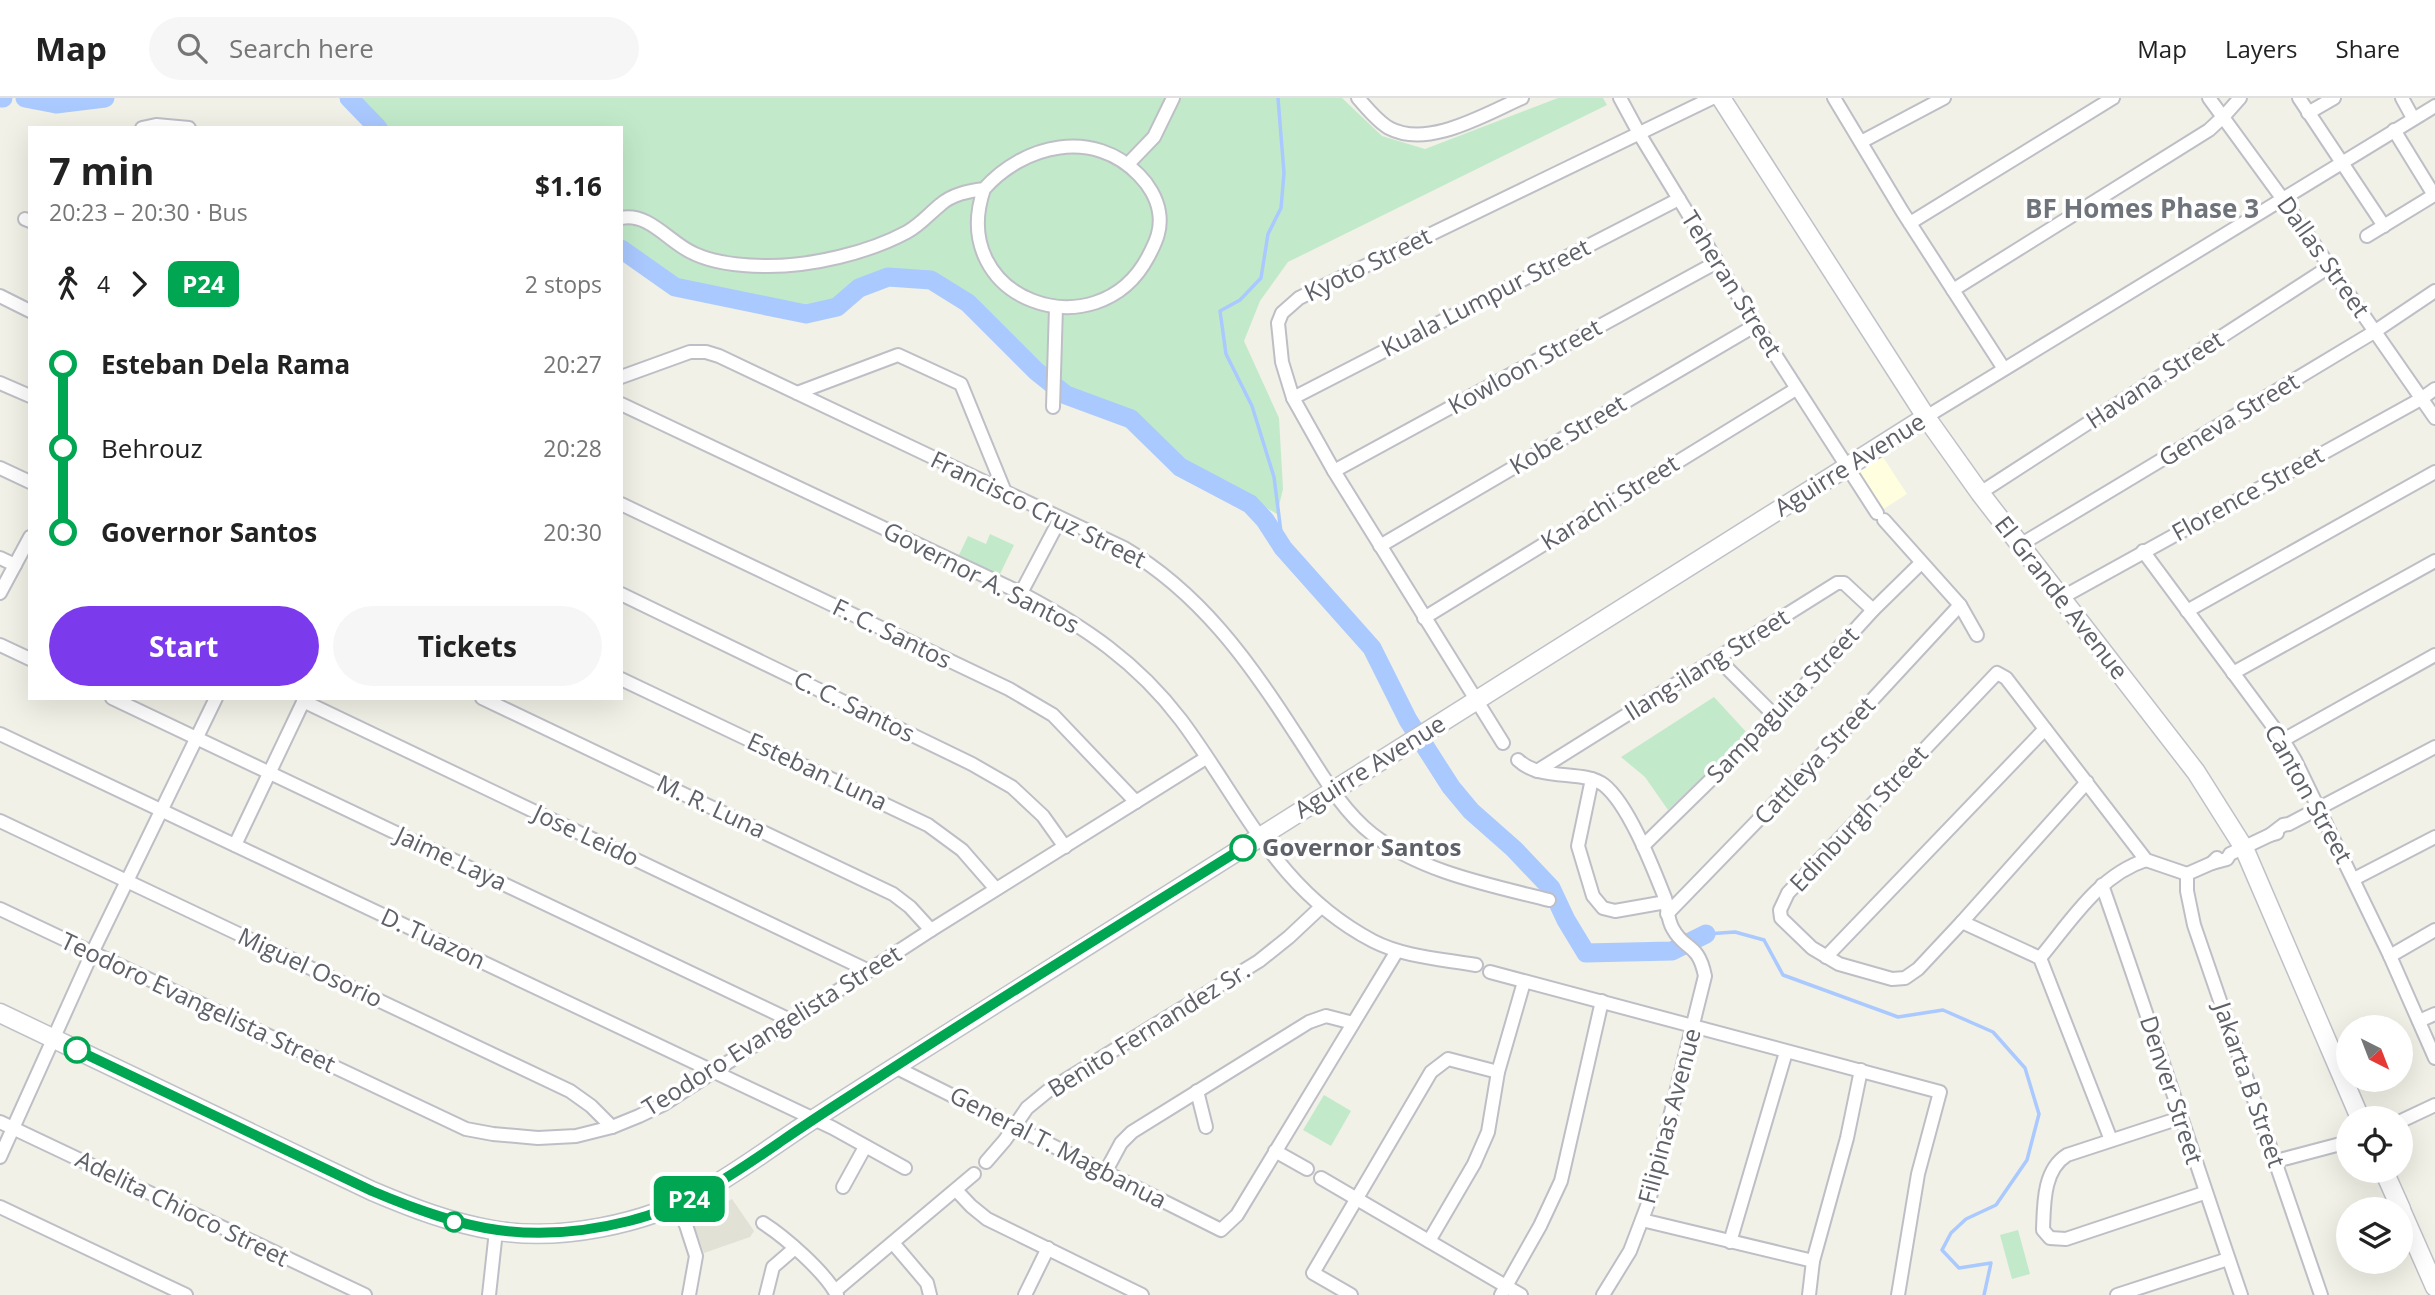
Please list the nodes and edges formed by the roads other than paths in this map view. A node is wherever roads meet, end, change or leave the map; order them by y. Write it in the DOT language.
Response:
graph roads {
  1 [pos="1173,98"];
  2 [pos="1358,98"];
  3 [pos="1522,98"];
  4 [pos="1620,98"];
  5 [pos="1712,98"];
  6 [pos="1722,98"];
  7 [pos="1834,98"];
  8 [pos="1944,98"];
  9 [pos="2112,98"];
  10 [pos="2209,98"];
  11 [pos="2240,98"];
  12 [pos="2299,98"];
  13 [pos="2334,98"];
  14 [pos="2402,98"];
  15 [pos="2435,106"];
  16 [pos="2308,113"];
  17 [pos="2224,117"];
  18 [pos="2413,118"];
  19 [pos="2394,130"];
  20 [pos="1640,135"];
  21 [pos="1861,142"];
  22 [pos="2341,162"];
  23 [pos="1128,164"];
  24 [pos="984,189"];
  25 [pos="2282,198"];
  26 [pos="1679,199"];
  27 [pos="623,218"];
  28 [pos="1910,223"];
  29 [pos="2384,226"];
  30 [pos="2367,236"];
  31 [pos="1717,262"];
  32 [pos="2329,267"];
  33 [pos="1953,290"];
  34 [pos="2435,291"];
  35 [pos="0,296"];
  36 [pos="1056,307"];
  37 [pos="28,310"];
  38 [pos="1756,325"];
  39 [pos="2374,332"];
  40 [pos="2004,369"];
  41 [pos="623,376"];
  42 [pos="0,383"];
  43 [pos="1796,389"];
  44 [pos="2435,389"];
  45 [pos="797,393"];
  46 [pos="28,395"];
  47 [pos="1293,398"];
  48 [pos="2421,399"];
  49 [pos="1053,401"];
  50 [pos="623,405"];
  51 [pos="1926,417"];
  52 [pos="2435,418"];
  53 [pos="1847,467"];
  54 [pos="0,468"];
  55 [pos="1334,471"];
  56 [pos="2435,472"];
  57 [pos="28,481"];
  58 [pos="1005,492"];
  59 [pos="1980,493"];
  60 [pos="623,505"];
  61 [pos="1060,519"];
  62 [pos="28,541"];
  63 [pos="2020,545"];
  64 [pos="1380,546"];
  65 [pos="2143,551"];
  66 [pos="0,558"];
  67 [pos="2435,561"];
  68 [pos="1921,563"];
  69 [pos="15,565"];
  70 [pos="0,593"];
  71 [pos="1021,593"];
  72 [pos="623,595"];
  73 [pos="2062,598"];
  74 [pos="1960,604"];
  75 [pos="1873,611"];
  76 [pos="2187,611"];
  77 [pos="1424,618"];
  78 [pos="1977,635"];
  79 [pos="0,645"];
  80 [pos="2435,655"];
  81 [pos="28,658"];
  82 [pos="1718,659"];
  83 [pos="2233,673"];
  84 [pos="623,680"];
  85 [pos="215,700"];
  86 [pos="304,700"];
  87 [pos="486,700"];
  88 [pos="1476,701"];
  89 [pos="129,702"];
  90 [pos="1775,716"];
  91 [pos="2045,729"];
  92 [pos="0,734"];
  93 [pos="197,738"];
  94 [pos="2283,740"];
  95 [pos="1503,743"];
  96 [pos="2435,747"];
  97 [pos="1206,758"];
  98 [pos="1518,760"];
  99 [pos="1536,771"];
  100 [pos="269,773"];
  101 [pos="1592,779"];
  102 [pos="2087,782"];
  103 [pos="1334,790"];
  104 [pos="1136,802"];
  105 [pos="2320,808"];
  106 [pos="161,809"];
  107 [pos="0,821"];
  108 [pos="2435,837"];
  109 [pos="1259,838"];
  110 [pos="235,845"];
  111 [pos="1643,846"];
  112 [pos="1065,847"];
  113 [pos="2237,851"];
  114 [pos="2146,860"];
  115 [pos="2186,874"];
  116 [pos="2354,879"];
  117 [pos="126,882"];
  118 [pos="2102,885"];
  119 [pos="996,889"];
  120 [pos="1549,900"];
  121 [pos="1321,907"];
  122 [pos="1667,908"];
  123 [pos="0,909"];
  124 [pos="1962,922"];
  125 [pos="931,930"];
  126 [pos="2435,930"];
  127 [pos="1397,951"];
  128 [pos="92,953"];
  129 [pos="2390,956"];
  130 [pos="1825,957"];
  131 [pos="2040,958"];
  132 [pos="1476,965"];
  133 [pos="869,971"];
  134 [pos="1490,972"];
  135 [pos="1524,982"];
  136 [pos="1602,1001"];
  137 [pos="0,1013"];
  138 [pos="2435,1013"];
  139 [pos="790,1020"];
  140 [pos="2420,1021"];
  141 [pos="1353,1023"];
  142 [pos="1694,1026"];
  143 [pos="53,1039"];
  144 [pos="1786,1052"];
  145 [pos="2435,1058"];
  146 [pos="895,1067"];
  147 [pos="1861,1070"];
  148 [pos="711,1072"];
  149 [pos="1498,1072"];
  150 [pos="1197,1091"];
  151 [pos="2435,1105"];
  152 [pos="2354,1106"];
  153 [pos="2413,1115"];
  154 [pos="2180,1118"];
  155 [pos="813,1119"];
  156 [pos="0,1122"];
  157 [pos="1015,1126"];
  158 [pos="612,1127"];
  159 [pos="1206,1127"];
  160 [pos="13,1128"];
  161 [pos="2111,1140"];
  162 [pos="2336,1145"];
  163 [pos="865,1147"];
  164 [pos="1275,1151"];
  165 [pos="0,1157"];
  166 [pos="2276,1161"];
  167 [pos="986,1162"];
  168 [pos="905,1168"];
  169 [pos="1307,1169"];
  170 [pos="1106,1171"];
  171 [pos="974,1174"];
  172 [pos="1321,1178"];
  173 [pos="843,1187"];
  174 [pos="956,1190"];
  175 [pos="2204,1193"];
  176 [pos="1356,1199"];
  177 [pos="675,1205"];
  178 [pos="0,1207"];
  179 [pos="1642,1220"];
  180 [pos="763,1223"];
  181 [pos="496,1231"];
  182 [pos="2413,1237"];
  183 [pos="1429,1241"];
  184 [pos="893,1242"];
  185 [pos="1730,1242"];
  186 [pos="795,1248"];
  187 [pos="1048,1248"];
  188 [pos="2228,1259"];
  189 [pos="1813,1261"];
  190 [pos="2435,1287"];
  191 [pos="1119,1290"];
  192 [pos="1504,1291"];
  193 [pos="836,1293"];
  194 [pos="186,1295"];
  195 [pos="365,1295"];
  196 [pos="489,1295"];
  197 [pos="689,1295"];
  198 [pos="766,1295"];
  199 [pos="930,1295"];
  200 [pos="1025,1295"];
  201 [pos="1142,1295"];
  202 [pos="1351,1295"];
  203 [pos="1521,1295"];
  204 [pos="1604,1295"];
  205 [pos="1809,1295"];
  206 [pos="1898,1295"];
  207 [pos="2117,1295"];
  208 [pos="2241,1295"];
  209 [pos="2321,1295"];
  1 -- 23 [label="street"];
  2 -- 3 [label="street"];
  4 -- 20 [label="street, Teheran Street"];
  5 -- 20 [label="street, Kyoto Street"];
  6 -- 51 [label="street, El Grande Avenue"];
  7 -- 21 [label="street"];
  8 -- 21 [label="street"];
  9 -- 28 [label="street"];
  10 -- 17 [label="street, Dallas Street"];
  11 -- 17 [label="street"];
  12 -- 16 [label="street"];
  13 -- 16 [label="street"];
  14 -- 18 [label="street"];
  15 -- 18 [label="street, Aguirre Avenue"];
  16 -- 22 [label="street"];
  17 -- 25 [label="street, Dallas Street"];
  17 -- 33 [label="street"];
  18 -- 19 [label="street, Aguirre Avenue"];
  19 -- 22 [label="street, Aguirre Avenue"];
  19 -- 29 [label="street"];
  20 -- 26 [label="street, Teheran Street"];
  20 -- 47 [label="street, Kyoto Street"];
  21 -- 28 [label="street"];
  22 -- 25 [label="street, Aguirre Avenue"];
  22 -- 29 [label="street"];
  23 -- 24 [label="street"];
  23 -- 36 [label="street"];
  24 -- 27 [label="street"];
  24 -- 36 [label="street"];
  25 -- 32 [label="street, Dallas Street"];
  25 -- 40 [label="street, Aguirre Avenue"];
  26 -- 31 [label="street, Teheran Street"];
  26 -- 47 [label="street, Kuala Lumpur Street"];
  28 -- 33 [label="street"];
  29 -- 30 [label="street"];
  31 -- 38 [label="street, Teheran Street"];
  31 -- 55 [label="street, Kowloon Street"];
  32 -- 39 [label="street, Dallas Street"];
  32 -- 59 [label="street, Havana Street"];
  33 -- 40 [label="street"];
  34 -- 39 [label="street, Geneva Street"];
  35 -- 37 [label="street"];
  36 -- 49 [label="street"];
  38 -- 43 [label="street, Teheran Street"];
  38 -- 64 [label="street, Kobe Street"];
  39 -- 48 [label="street, Dallas Street"];
  39 -- 63 [label="street, Geneva Street"];
  40 -- 51 [label="street, Aguirre Avenue"];
  41 -- 45 [label="street, Francisco Cruz Street"];
  42 -- 46 [label="street"];
  43 -- 53 [label="street, Teheran Street"];
  43 -- 77 [label="street, Karachi Street"];
  44 -- 48 [label="street, Florence Street"];
  45 -- 58 [label="street, Francisco Cruz Street"];
  45 -- 58 [label="street"];
  47 -- 55 [label="street, Kyoto Street"];
  48 -- 52 [label="street, Dallas Street"];
  48 -- 65 [label="street, Florence Street"];
  50 -- 71 [label="street, Governor A. Santos"];
  51 -- 53 [label="street, Aguirre Avenue"];
  51 -- 59 [label="street, El Grande Avenue"];
  53 -- 68 [label="street, Teheran Street"];
  53 -- 88 [label="street, Aguirre Avenue"];
  54 -- 57 [label="street"];
  55 -- 64 [label="street, Kyoto Street"];
  56 -- 76 [label="street"];
  58 -- 61 [label="street, Francisco Cruz Street"];
  59 -- 63 [label="street, El Grande Avenue"];
  60 -- 104 [label="street, F. C. Santos"];
  61 -- 71 [label="street"];
  61 -- 103 [label="street, Francisco Cruz Street"];
  62 -- 69 [label="street"];
  63 -- 73 [label="street, El Grande Avenue"];
  64 -- 77 [label="street, Kyoto Street"];
  65 -- 73 [label="street, Florence Street"];
  65 -- 76 [label="street, Canton Street"];
  66 -- 69 [label="street"];
  67 -- 83 [label="street"];
  68 -- 74 [label="street, Teheran Street"];
  68 -- 75 [label="street, Sampaguita Street"];
  69 -- 70 [label="street"];
  71 -- 97 [label="street, Governor A. Santos"];
  72 -- 112 [label="street, C. C. Santos"];
  73 -- 113 [label="street, El Grande Avenue"];
  74 -- 78 [label="street, Teheran Street"];
  74 -- 122 [label="street, Cattleya Street"];
  75 -- 82 [label="street, Ilang-ilang Street"];
  75 -- 90 [label="street, Sampaguita Street"];
  76 -- 83 [label="street, Canton Street"];
  77 -- 88 [label="street, Kyoto Street"];
  79 -- 81 [label="street"];
  80 -- 94 [label="street"];
  82 -- 90 [label="street"];
  82 -- 99 [label="street, Ilang-ilang Street"];
  83 -- 94 [label="street, Canton Street"];
  84 -- 119 [label="street, Esteban Luna"];
  85 -- 93 [label="street"];
  86 -- 100 [label="street"];
  86 -- 133 [label="street, Jose Leido"];
  87 -- 125 [label="street, M. R. Luna"];
  88 -- 95 [label="street, Kyoto Street"];
  88 -- 103 [label="street, Aguirre Avenue"];
  89 -- 93 [label="street, Jaime Laya"];
  90 -- 111 [label="street, Sampaguita Street"];
  91 -- 102 [label="street"];
  91 -- 130 [label="street"];
  91 -- 130 [label="street, Edinburgh Street"];
  92 -- 106 [label="street, D. Tuazon"];
  93 -- 100 [label="street, Jaime Laya"];
  93 -- 106 [label="street"];
  94 -- 105 [label="street, Canton Street"];
  96 -- 105 [label="street"];
  97 -- 104 [label="street, Teodoro Evangelista Street"];
  97 -- 109 [label="street, Governor A. Santos"];
  98 -- 99 [label="street"];
  99 -- 101 [label="street"];
  100 -- 110 [label="street"];
  100 -- 139 [label="street, Jaime Laya"];
  101 -- 111 [label="street, Filipinas Avenue"];
  101 -- 122 [label="street"];
  102 -- 114 [label="street"];
  102 -- 124 [label="street, Edinburgh Street"];
  103 -- 109 [label="street, Aguirre Avenue"];
  103 -- 120 [label="street, Francisco Cruz Street"];
  104 -- 112 [label="street, Teodoro Evangelista Street"];
  105 -- 113 [label="street"];
  105 -- 116 [label="street, Canton Street"];
  106 -- 110 [label="street, D. Tuazon"];
  106 -- 117 [label="street"];
  107 -- 117 [label="street, Miguel Osorio"];
  108 -- 116 [label="street"];
  109 -- 121 [label="street, Governor A. Santos"];
  109 -- 146 [label="street, Aguirre Avenue"];
  110 -- 148 [label="street, D. Tuazon"];
  111 -- 122 [label="street, Filipinas Avenue"];
  112 -- 119 [label="street, Teodoro Evangelista Street"];
  113 -- 115 [label="street"];
  113 -- 152 [label="street, El Grande Avenue"];
  114 -- 115 [label="street"];
  114 -- 118 [label="street"];
  115 -- 166 [label="street, Jakarta B Street"];
  116 -- 129 [label="street, Canton Street"];
  117 -- 128 [label="street"];
  117 -- 158 [label="street, Miguel Osorio"];
  118 -- 131 [label="street"];
  118 -- 154 [label="street, Denver Street"];
  119 -- 125 [label="street, Teodoro Evangelista Street"];
  121 -- 127 [label="street, Governor A. Santos"];
  121 -- 157 [label="street, Benito Fernandez Sr."];
  122 -- 142 [label="street, Filipinas Avenue"];
  123 -- 128 [label="street, Teodoro Evangelista Street"];
  124 -- 130 [label="street, Edinburgh Street"];
  124 -- 131 [label="street"];
  125 -- 133 [label="street, Teodoro Evangelista Street"];
  126 -- 129 [label="street"];
  127 -- 132 [label="street, Governor A. Santos"];
  127 -- 141 [label="street"];
  128 -- 143 [label="street"];
  128 -- 158 [label="street, Teodoro Evangelista Street"];
  129 -- 140 [label="street, Canton Street"];
  131 -- 161 [label="street"];
  133 -- 139 [label="street, Teodoro Evangelista Street"];
  134 -- 135 [label="street"];
  135 -- 136 [label="street"];
  135 -- 149 [label="street"];
  136 -- 142 [label="street"];
  136 -- 192 [label="street"];
  137 -- 143 [label="street, Aguirre Avenue"];
  138 -- 140 [label="street"];
  139 -- 148 [label="street, Teodoro Evangelista Street"];
  140 -- 145 [label="street, Canton Street"];
  141 -- 150 [label="street"];
  141 -- 164 [label="street"];
  142 -- 144 [label="street"];
  142 -- 179 [label="street, Filipinas Avenue"];
  143 -- 160 [label="street"];
  143 -- 181 [label="street, Aguirre Avenue"];
  144 -- 147 [label="street"];
  144 -- 185 [label="street"];
  146 -- 155 [label="street, Aguirre Avenue"];
  146 -- 157 [label="street, General T. Magbanua"];
  147 -- 189 [label="street"];
  147 -- 206 [label="street"];
  148 -- 155 [label="street, D. Tuazon"];
  148 -- 158 [label="street, Teodoro Evangelista Street"];
  149 -- 176 [label="street"];
  149 -- 183 [label="street"];
  150 -- 159 [label="street"];
  150 -- 170 [label="street"];
  151 -- 153 [label="street"];
  154 -- 161 [label="street"];
  154 -- 175 [label="street, Denver Street"];
  155 -- 163 [label="street, D. Tuazon"];
  155 -- 177 [label="street, Aguirre Avenue"];
  156 -- 160 [label="street, Adelita Chioco Street"];
  157 -- 167 [label="street, Benito Fernandez Sr."];
  157 -- 170 [label="street, General T. Magbanua"];
  160 -- 165 [label="street"];
  160 -- 195 [label="street, Adelita Chioco Street"];
  161 -- 175 [label="street"];
  162 -- 166 [label="street"];
  163 -- 168 [label="street, D. Tuazon"];
  163 -- 173 [label="street"];
  164 -- 169 [label="street"];
  164 -- 170 [label="street, General T. Magbanua"];
  166 -- 209 [label="street, Jakarta B Street"];
  171 -- 174 [label="street"];
  172 -- 176 [label="street"];
  174 -- 184 [label="street"];
  174 -- 187 [label="street"];
  175 -- 188 [label="street, Denver Street"];
  176 -- 183 [label="street"];
  176 -- 202 [label="street"];
  177 -- 181 [label="street, Aguirre Avenue"];
  177 -- 197 [label="street"];
  178 -- 194 [label="street"];
  179 -- 185 [label="street"];
  179 -- 204 [label="street, Filipinas Avenue"];
  180 -- 186 [label="street"];
  181 -- 196 [label="street"];
  182 -- 190 [label="street"];
  183 -- 192 [label="street"];
  184 -- 193 [label="street"];
  184 -- 199 [label="street"];
  185 -- 189 [label="street"];
  186 -- 193 [label="street"];
  186 -- 198 [label="street"];
  187 -- 191 [label="street"];
  187 -- 200 [label="street"];
  188 -- 207 [label="street"];
  188 -- 208 [label="street, Denver Street"];
  189 -- 205 [label="street"];
  191 -- 201 [label="street"];
  192 -- 203 [label="street"];
}
